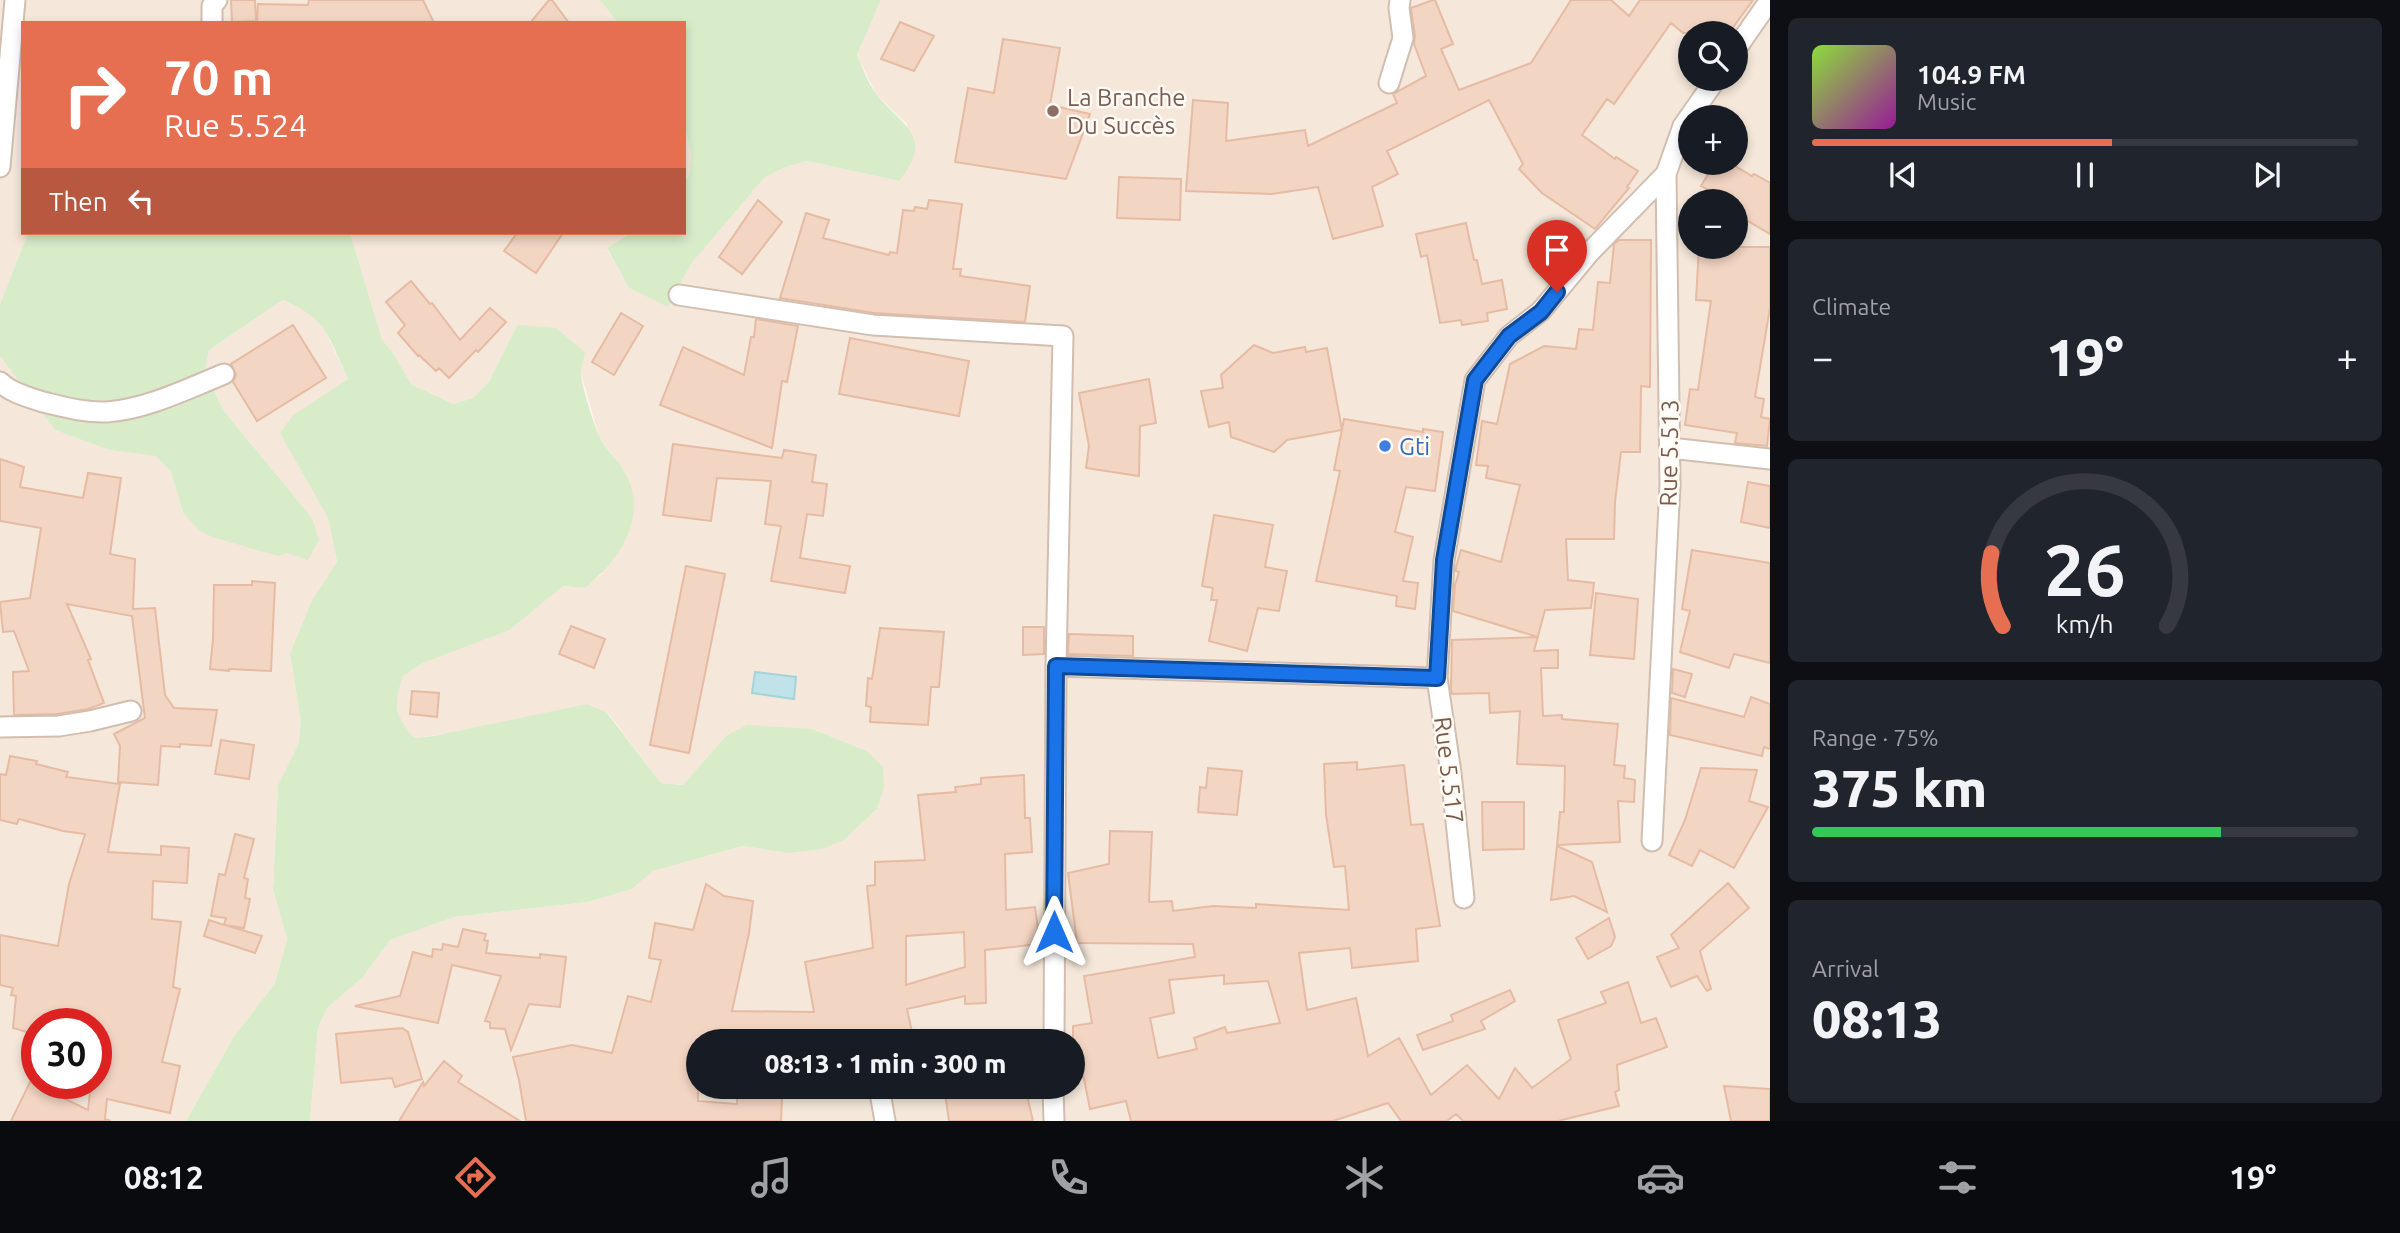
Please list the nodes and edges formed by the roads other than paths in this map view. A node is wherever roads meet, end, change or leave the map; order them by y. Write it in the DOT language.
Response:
graph roads {
  1 [pos="15,0"];
  2 [pos="217,0"];
  3 [pos="1400,0"];
  4 [pos="1770,0"];
  5 [pos="212,21"];
  6 [pos="1748,32"];
  7 [pos="1389,83"];
  8 [pos="1708,91"];
  9 [pos="0,167"];
  10 [pos="1666,174"];
  11 [pos="679,295"];
  12 [pos="224,374"];
  13 [pos="0,382"];
  14 [pos="1670,448"];
  15 [pos="1770,459"];
  16 [pos="1056,666"];
  17 [pos="1437,678"];
  18 [pos="131,711"];
  19 [pos="0,727"];
  20 [pos="1652,841"];
  21 [pos="1464,898"];
  22 [pos="1054,1029"];
  23 [pos="881,1099"];
  24 [pos="1053,1099"];
  25 [pos="885,1121"];
  26 [pos="1054,1121"];
  1 -- 9 [label="street"];
  2 -- 5 [label="street"];
  3 -- 7 [label="street"];
  4 -- 6 [label="street"];
  8 -- 10 [label="street, Rue 5.513"];
  10 -- 14 [label="street, Rue 5.513"];
  10 -- 17 [label="street, Rue 5.517"];
  11 -- 16 [label="street"];
  12 -- 13 [label="street"];
  14 -- 15 [label="street"];
  14 -- 20 [label="street, Rue 5.513"];
  16 -- 17 [label="street"];
  16 -- 22 [label="street"];
  17 -- 21 [label="street, Rue 5.517"];
  18 -- 19 [label="street"];
  23 -- 25 [label="street"];
  24 -- 26 [label="street"];
}
